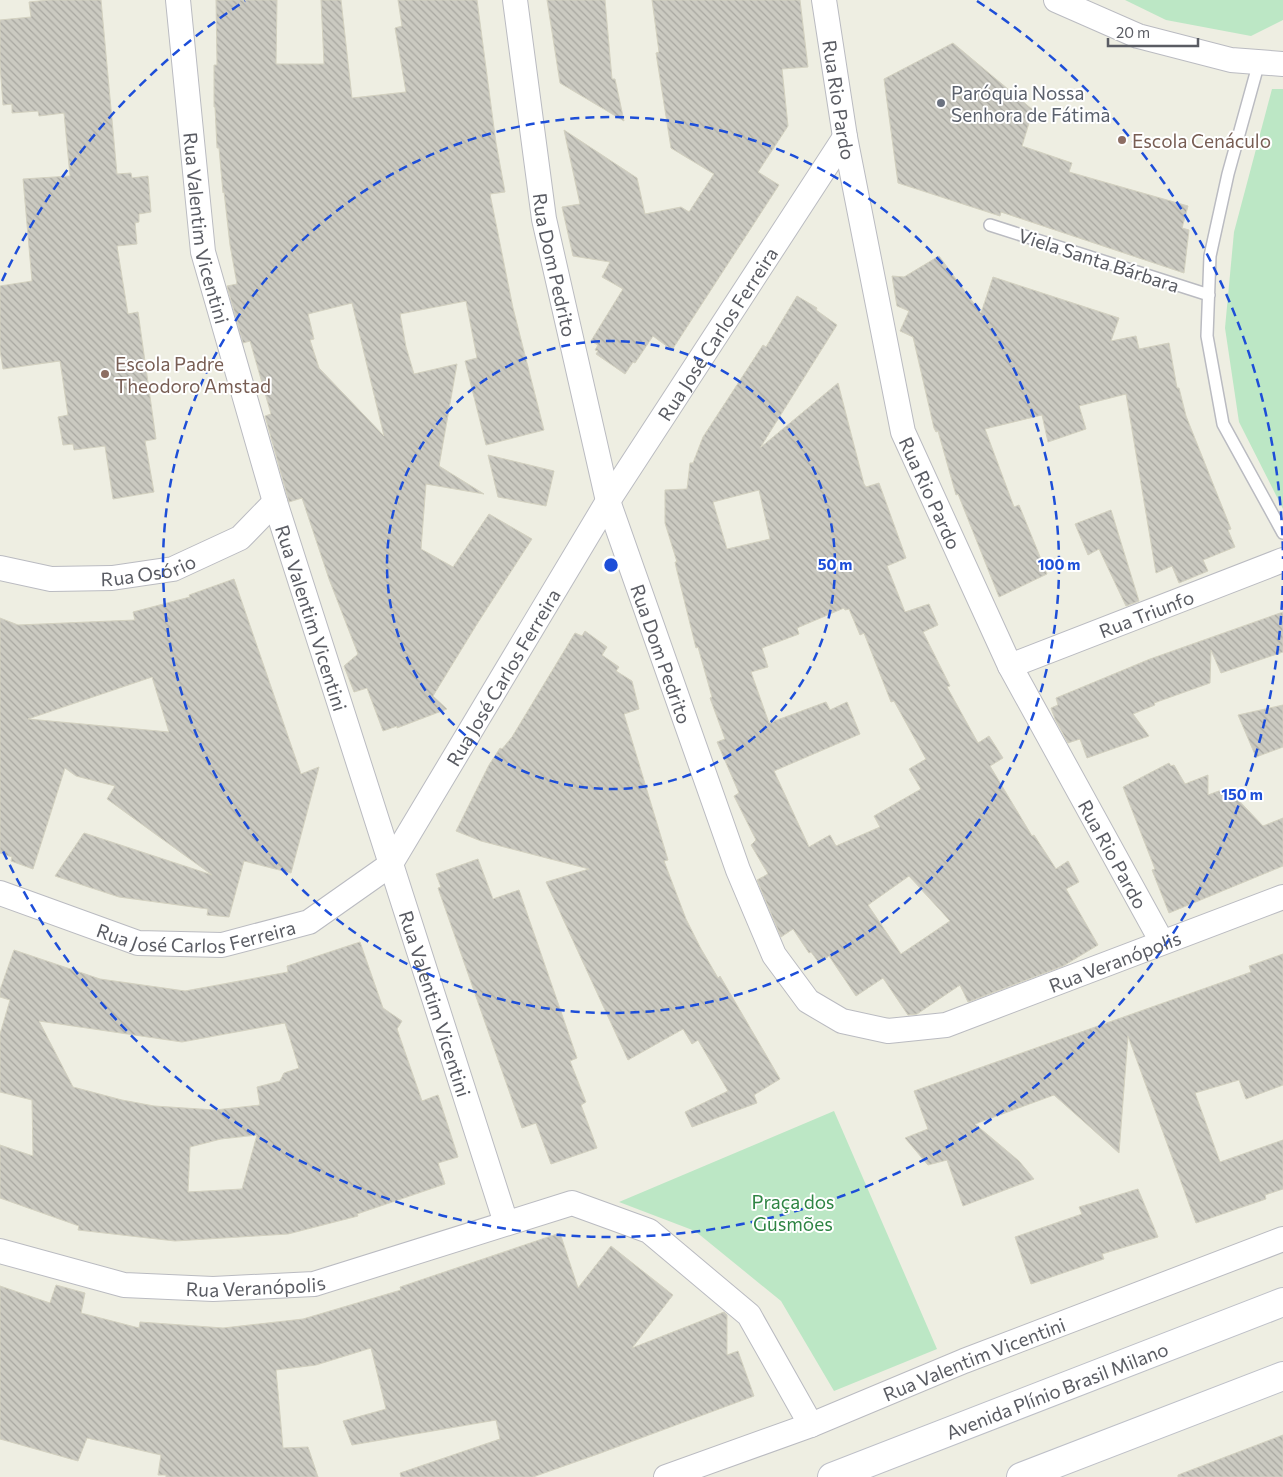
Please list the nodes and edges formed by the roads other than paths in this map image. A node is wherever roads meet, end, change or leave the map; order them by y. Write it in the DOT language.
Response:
graph roads {
  1 [pos="178,0"];
  2 [pos="515,0"];
  3 [pos="824,0"];
  4 [pos="1056,0"];
  5 [pos="1259,62"];
  6 [pos="1283,64"];
  7 [pos="845,137"];
  8 [pos="990,225"];
  9 [pos="1209,295"];
  10 [pos="608,501"];
  11 [pos="275,502"];
  12 [pos="1283,533"];
  13 [pos="1283,560"];
  14 [pos="0,568"];
  15 [pos="1010,666"];
  16 [pos="390,865"];
  17 [pos="0,893"];
  18 [pos="1283,897"];
  19 [pos="1162,942"];
  20 [pos="946,1025"];
  21 [pos="506,1223"];
  22 [pos="1283,1239"];
  23 [pos="0,1251"];
  24 [pos="1283,1302"];
  25 [pos="1283,1376"];
  26 [pos="811,1425"];
  27 [pos="1035,1475"];
  28 [pos="666,1477"];
  29 [pos="832,1477"];
  1 -- 11 [label="street, Rua Valentim Vicentini"];
  2 -- 10 [label="street, Rua Dom Pedrito"];
  3 -- 7 [label="street, Rua Rio Pardo"];
  4 -- 5 [label="street"];
  5 -- 6 [label="street"];
  5 -- 9 [label="lane"];
  7 -- 10 [label="street, Rua José Carlos Ferreira"];
  7 -- 15 [label="street, Rua Rio Pardo"];
  8 -- 9 [label="lane, Viela Santa Bárbara"];
  9 -- 12 [label="lane"];
  10 -- 16 [label="street, Rua José Carlos Ferreira"];
  10 -- 20 [label="street, Rua Dom Pedrito"];
  11 -- 14 [label="street, Rua Osório"];
  11 -- 16 [label="street, Rua Valentim Vicentini"];
  13 -- 15 [label="street, Rua Triunfo"];
  15 -- 19 [label="street, Rua Rio Pardo"];
  16 -- 17 [label="street, Rua José Carlos Ferreira"];
  16 -- 21 [label="street, Rua Valentim Vicentini"];
  18 -- 19 [label="street, Rua Veranópolis"];
  19 -- 20 [label="street, Rua Veranópolis"];
  21 -- 23 [label="street, Rua Veranópolis"];
  21 -- 26 [label="street"];
  22 -- 26 [label="street, Rua Valentim Vicentini"];
  24 -- 29 [label="main road, Avenida Plínio Brasil Milano"];
  25 -- 27 [label="main road"];
  26 -- 28 [label="street, Rua Valentim Vicentini"];
}
